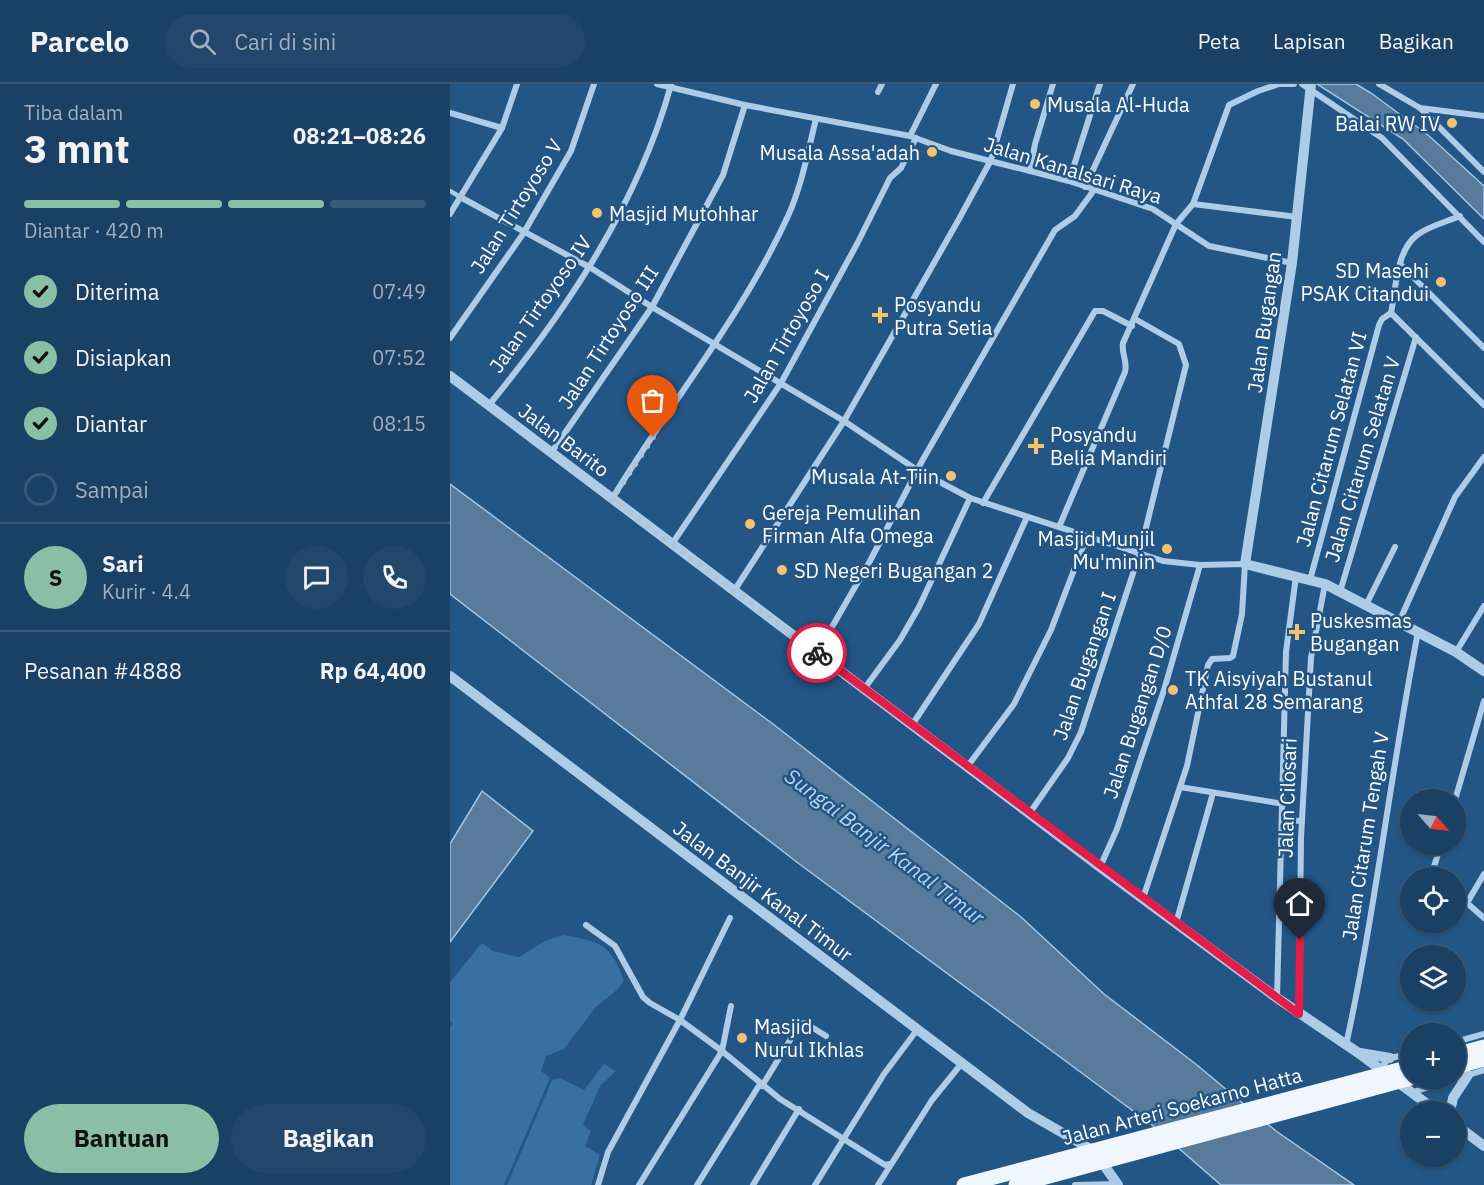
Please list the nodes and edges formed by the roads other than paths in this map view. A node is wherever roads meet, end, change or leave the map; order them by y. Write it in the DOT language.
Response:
graph roads {
  1 [pos="517,84"];
  2 [pos="594,84"];
  3 [pos="657,84"];
  4 [pos="882,84"];
  5 [pos="936,84"];
  6 [pos="1013,84"];
  7 [pos="1053,84"];
  8 [pos="1100,84"];
  9 [pos="1133,84"];
  10 [pos="1294,84"];
  11 [pos="1379,84"];
  12 [pos="670,85"];
  13 [pos="1308,86"];
  14 [pos="878,92"];
  15 [pos="745,105"];
  16 [pos="1420,108"];
  17 [pos="450,113"];
  18 [pos="1484,116"];
  19 [pos="816,119"];
  20 [pos="502,128"];
  21 [pos="914,137"];
  22 [pos="991,160"];
  23 [pos="1030,171"];
  24 [pos="1484,172"];
  25 [pos="1069,182"];
  26 [pos="1084,187"];
  27 [pos="1094,190"];
  28 [pos="450,191"];
  29 [pos="462,198"];
  30 [pos="1193,204"];
  31 [pos="450,214"];
  32 [pos="1460,216"];
  33 [pos="1297,217"];
  34 [pos="1176,224"];
  35 [pos="523,234"];
  36 [pos="1484,242"];
  37 [pos="1292,263"];
  38 [pos="1400,264"];
  39 [pos="591,268"];
  40 [pos="652,307"];
  41 [pos="1391,313"];
  42 [pos="1135,319"];
  43 [pos="1132,326"];
  44 [pos="1416,337"];
  45 [pos="450,338"];
  46 [pos="715,345"];
  47 [pos="1484,348"];
  48 [pos="450,375"];
  49 [pos="781,383"];
  50 [pos="489,405"];
  51 [pos="1484,405"];
  52 [pos="844,421"];
  53 [pos="552,453"];
  54 [pos="1484,457"];
  55 [pos="917,470"];
  56 [pos="970,498"];
  57 [pos="612,499"];
  58 [pos="983,503"];
  59 [pos="1027,517"];
  60 [pos="1059,527"];
  61 [pos="1088,536"];
  62 [pos="672,544"];
  63 [pos="1395,547"];
  64 [pos="1140,552"];
  65 [pos="1245,564"];
  66 [pos="1200,565"];
  67 [pos="1296,575"];
  68 [pos="1310,580"];
  69 [pos="1325,584"];
  70 [pos="734,591"];
  71 [pos="1340,592"];
  72 [pos="1366,605"];
  73 [pos="1484,606"];
  74 [pos="1399,622"];
  75 [pos="1418,632"];
  76 [pos="1456,652"];
  77 [pos="818,653"];
  78 [pos="1484,671"];
  79 [pos="450,676"];
  80 [pos="864,689"];
  81 [pos="1484,701"];
  82 [pos="912,725"];
  83 [pos="967,767"];
  84 [pos="1180,787"];
  85 [pos="1458,789"];
  86 [pos="1213,793"];
  87 [pos="1284,804"];
  88 [pos="1029,814"];
  89 [pos="1283,819"];
  90 [pos="1302,821"];
  91 [pos="1100,867"];
  92 [pos="1484,874"];
  93 [pos="1143,898"];
  94 [pos="1467,903"];
  95 [pos="730,918"];
  96 [pos="1484,918"];
  97 [pos="1280,920"];
  98 [pos="1300,921"];
  99 [pos="1176,922"];
  100 [pos="586,924"];
  101 [pos="1277,998"];
  102 [pos="731,1006"];
  103 [pos="1299,1014"];
  104 [pos="680,1020"];
  105 [pos="917,1030"];
  106 [pos="1484,1034"];
  107 [pos="826,1036"];
  108 [pos="1466,1039"];
  109 [pos="1346,1045"];
  110 [pos="1484,1047"];
  111 [pos="722,1051"];
  112 [pos="1357,1052"];
  113 [pos="1466,1052"];
  114 [pos="1400,1056"];
  115 [pos="1390,1058"];
  116 [pos="1484,1059"];
  117 [pos="962,1063"];
  118 [pos="1380,1068"];
  119 [pos="1466,1069"];
  120 [pos="1400,1070"];
  121 [pos="1484,1070"];
  122 [pos="1466,1071"];
  123 [pos="1400,1080"];
  124 [pos="761,1085"];
  125 [pos="1400,1089"];
  126 [pos="1414,1089"];
  127 [pos="1427,1101"];
  128 [pos="799,1109"];
  129 [pos="1466,1132"];
  130 [pos="843,1139"];
  131 [pos="1484,1146"];
  132 [pos="890,1164"];
  133 [pos="1117,1184"];
  134 [pos="598,1185"];
  135 [pos="639,1185"];
  136 [pos="697,1185"];
  137 [pos="753,1185"];
  138 [pos="815,1185"];
  139 [pos="878,1185"];
  140 [pos="964,1185"];
  141 [pos="1016,1185"];
  142 [pos="1075,1185"];
  1 -- 20 [label="street"];
  2 -- 35 [label="street, Jalan Tirtoyoso V"];
  3 -- 12 [label="street, Jalan Kanalsari Raya"];
  4 -- 14 [label="street"];
  5 -- 21 [label="street, Jalan Tirtoyoso I"];
  6 -- 22 [label="street"];
  7 -- 23 [label="street"];
  8 -- 25 [label="street"];
  9 -- 26 [label="street"];
  10 -- 30 [label="street"];
  11 -- 16 [label="street"];
  12 -- 15 [label="street, Jalan Kanalsari Raya"];
  12 -- 39 [label="street, Jalan Tirtoyoso IV"];
  13 -- 32 [label="street"];
  13 -- 33 [label="street, Jalan Bugangan"];
  15 -- 19 [label="street, Jalan Kanalsari Raya"];
  15 -- 40 [label="street, Jalan Tirtoyoso III"];
  16 -- 18 [label="street"];
  16 -- 24 [label="street"];
  17 -- 20 [label="street"];
  19 -- 21 [label="street, Jalan Kanalsari Raya"];
  19 -- 46 [label="street"];
  20 -- 29 [label="street"];
  21 -- 22 [label="street, Jalan Kanalsari Raya"];
  21 -- 49 [label="street, Jalan Tirtoyoso I"];
  22 -- 23 [label="street, Jalan Kanalsari Raya"];
  22 -- 52 [label="street"];
  23 -- 25 [label="street, Jalan Kanalsari Raya"];
  25 -- 26 [label="street, Jalan Kanalsari Raya"];
  26 -- 27 [label="street, Jalan Kanalsari Raya"];
  27 -- 34 [label="street, Jalan Kanalsari Raya"];
  27 -- 55 [label="street"];
  28 -- 29 [label="lane"];
  29 -- 31 [label="street"];
  29 -- 35 [label="street"];
  30 -- 33 [label="street"];
  30 -- 34 [label="street"];
  32 -- 36 [label="street"];
  32 -- 38 [label="street"];
  33 -- 37 [label="street, Jalan Bugangan"];
  34 -- 37 [label="street, Jalan Kanalsari Raya"];
  34 -- 42 [label="street"];
  35 -- 39 [label="street"];
  35 -- 45 [label="street, Jalan Tirtoyoso V"];
  37 -- 65 [label="street, Jalan Bugangan"];
  38 -- 41 [label="street"];
  38 -- 47 [label="street"];
  39 -- 40 [label="street"];
  39 -- 50 [label="street, Jalan Tirtoyoso IV"];
  40 -- 46 [label="street"];
  40 -- 53 [label="street, Jalan Tirtoyoso III"];
  41 -- 44 [label="street"];
  41 -- 68 [label="street, Jalan Citarum Selatan VI"];
  42 -- 43 [label="street"];
  42 -- 64 [label="street, Jalan Bugangan I"];
  43 -- 58 [label="street"];
  43 -- 60 [label="street"];
  44 -- 51 [label="street"];
  44 -- 71 [label="street, Jalan Citarum Selatan V"];
  46 -- 49 [label="street"];
  46 -- 57 [label="street"];
  48 -- 50 [label="street, Jalan Barito"];
  49 -- 52 [label="street"];
  49 -- 62 [label="street, Jalan Tirtoyoso I"];
  50 -- 53 [label="street, Jalan Barito"];
  52 -- 55 [label="street"];
  52 -- 70 [label="street"];
  53 -- 57 [label="street, Jalan Barito"];
  54 -- 74 [label="street"];
  55 -- 56 [label="street"];
  55 -- 77 [label="street"];
  56 -- 58 [label="street"];
  56 -- 80 [label="street"];
  57 -- 62 [label="street, Jalan Barito"];
  58 -- 59 [label="street"];
  59 -- 60 [label="street"];
  59 -- 82 [label="street"];
  60 -- 61 [label="street"];
  61 -- 64 [label="street"];
  61 -- 83 [label="street"];
  62 -- 70 [label="street, Jalan Barito"];
  63 -- 72 [label="street"];
  64 -- 66 [label="street"];
  64 -- 88 [label="street, Jalan Bugangan I"];
  65 -- 66 [label="street"];
  65 -- 67 [label="street"];
  65 -- 84 [label="street"];
  66 -- 91 [label="street, Jalan Bugangan D/0"];
  67 -- 68 [label="street"];
  67 -- 87 [label="street, Jalan Cilosari"];
  68 -- 69 [label="street"];
  69 -- 71 [label="street"];
  69 -- 90 [label="street, Jalan Cilosari"];
  70 -- 77 [label="street, Jalan Barito"];
  71 -- 72 [label="street"];
  72 -- 74 [label="street"];
  73 -- 76 [label="street"];
  74 -- 75 [label="street"];
  75 -- 76 [label="street"];
  75 -- 109 [label="street, Jalan Citarum Tengah V"];
  76 -- 78 [label="street"];
  77 -- 80 [label="street, Jalan Barito"];
  79 -- 105 [label="street, Jalan Banjir Kanal Timur"];
  80 -- 82 [label="street, Jalan Barito"];
  81 -- 85 [label="street"];
  82 -- 83 [label="street, Jalan Barito"];
  83 -- 88 [label="street, Jalan Barito"];
  84 -- 86 [label="street"];
  84 -- 93 [label="street"];
  86 -- 87 [label="street"];
  86 -- 99 [label="street"];
  87 -- 89 [label="street, Jalan Cilosari"];
  88 -- 91 [label="street, Jalan Barito"];
  89 -- 90 [label="street"];
  89 -- 97 [label="street, Jalan Cilosari"];
  90 -- 98 [label="street, Jalan Cilosari"];
  91 -- 93 [label="street, Jalan Barito"];
  92 -- 94 [label="street"];
  93 -- 99 [label="street, Jalan Barito"];
  94 -- 96 [label="street"];
  95 -- 104 [label="street"];
  97 -- 98 [label="street"];
  97 -- 101 [label="street, Jalan Cilosari"];
  98 -- 103 [label="street, Jalan Cilosari"];
  99 -- 101 [label="street, Jalan Barito"];
  100 -- 104 [label="street"];
  101 -- 103 [label="street, Jalan Barito"];
  102 -- 111 [label="street"];
  103 -- 109 [label="street, Jalan Barito"];
  104 -- 111 [label="street"];
  104 -- 134 [label="street"];
  105 -- 117 [label="street, Jalan Banjir Kanal Timur"];
  105 -- 130 [label="street"];
  106 -- 108 [label="street"];
  107 -- 124 [label="street"];
  109 -- 112 [label="street, Jalan Barito"];
  110 -- 113 [label="main road"];
  111 -- 124 [label="street"];
  111 -- 135 [label="street"];
  112 -- 115 [label="street"];
  112 -- 118 [label="street, Jalan Barito"];
  114 -- 115 [label="street"];
  115 -- 118 [label="street"];
  116 -- 119 [label="main road"];
  117 -- 132 [label="street"];
  117 -- 133 [label="street, Jalan Banjir Kanal Timur"];
  118 -- 123 [label="street, Jalan Barito"];
  120 -- 140 [label="main road, Jalan Arteri Soekarno Hatta, bridge"];
  121 -- 122 [label="street"];
  124 -- 128 [label="street"];
  124 -- 136 [label="street"];
  125 -- 141 [label="main road, Jalan Arteri Soekarno Hatta, bridge"];
  126 -- 127 [label="street, Jalan Barito"];
  128 -- 130 [label="street"];
  128 -- 137 [label="street"];
  129 -- 131 [label="street"];
  130 -- 132 [label="street"];
  130 -- 138 [label="street"];
  132 -- 139 [label="street"];
  133 -- 142 [label="street"];
}
